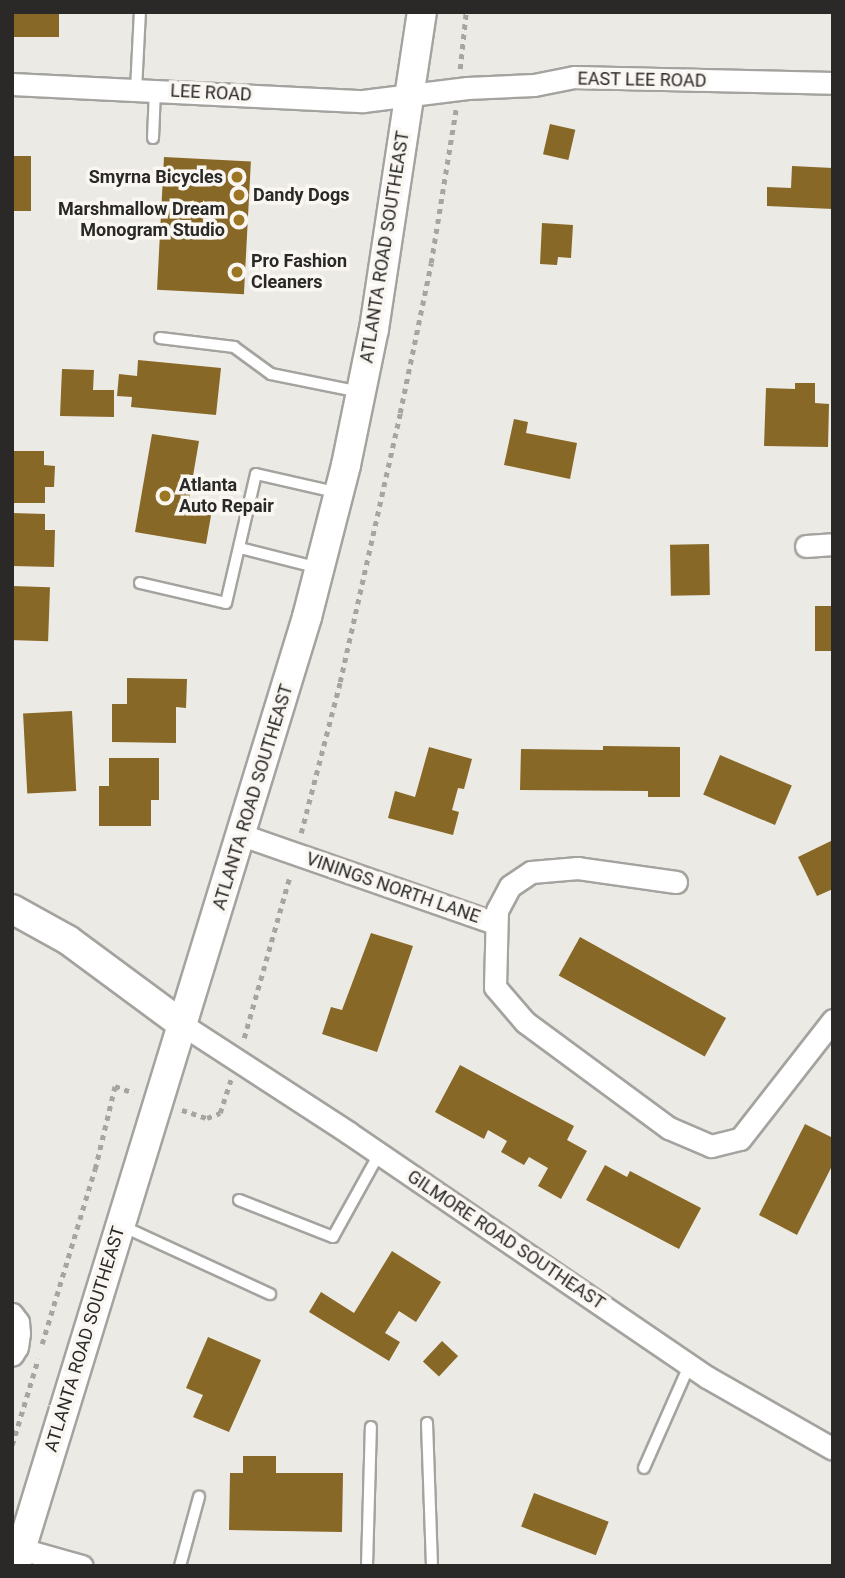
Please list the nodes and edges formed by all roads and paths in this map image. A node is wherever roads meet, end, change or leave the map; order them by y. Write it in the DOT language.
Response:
graph roads {
  1 [pos="140,12"];
  2 [pos="422,12"];
  3 [pos="833,83"];
  4 [pos="12,84"];
  5 [pos="146,90"];
  6 [pos="410,95"];
  7 [pos="153,138"];
  8 [pos="160,338"];
  9 [pos="361,392"];
  10 [pos="339,493"];
  11 [pos="833,544"];
  12 [pos="806,546"];
  13 [pos="240,548"];
  14 [pos="320,568"];
  15 [pos="140,583"];
  16 [pos="242,835"];
  17 [pos="676,882"];
  18 [pos="12,909"];
  19 [pos="495,923"];
  20 [pos="833,1020"];
  21 [pos="183,1025"];
  22 [pos="379,1154"];
  23 [pos="239,1200"];
  24 [pos="120,1224"];
  25 [pos="270,1294"];
  26 [pos="12,1314"];
  27 [pos="15,1351"];
  28 [pos="690,1366"];
  29 [pos="427,1423"];
  30 [pos="371,1427"];
  31 [pos="833,1449"];
  32 [pos="644,1468"];
  33 [pos="199,1497"];
  34 [pos="18,1558"];
  35 [pos="82,1566"];
  36 [pos="180,1566"];
  37 [pos="367,1566"];
  38 [pos="432,1566"];
  1 -- 5 [label="lane"];
  2 -- 6 [label="main road, ATLANTA ROAD SOUTHEAST"];
  3 -- 6 [label="street, EAST LEE ROAD"];
  4 -- 5 [label="street, LEE ROAD"];
  5 -- 6 [label="street, LEE ROAD"];
  5 -- 7 [label="lane"];
  6 -- 9 [label="main road, ATLANTA ROAD SOUTHEAST"];
  8 -- 9 [label="lane"];
  9 -- 10 [label="main road, ATLANTA ROAD SOUTHEAST"];
  10 -- 13 [label="lane"];
  10 -- 14 [label="main road, ATLANTA ROAD SOUTHEAST"];
  11 -- 12 [label="street"];
  13 -- 14 [label="lane"];
  13 -- 15 [label="lane"];
  14 -- 16 [label="main road, ATLANTA ROAD SOUTHEAST"];
  16 -- 19 [label="street, VININGS NORTH LANE"];
  16 -- 21 [label="main road, ATLANTA ROAD SOUTHEAST"];
  17 -- 19 [label="street"];
  18 -- 21 [label="main road"];
  19 -- 20 [label="street, VININGS NORTH LANE"];
  21 -- 22 [label="street, GILMORE ROAD SOUTHEAST"];
  21 -- 24 [label="main road, ATLANTA ROAD SOUTHEAST"];
  22 -- 23 [label="lane"];
  22 -- 28 [label="street, GILMORE ROAD SOUTHEAST"];
  24 -- 25 [label="lane"];
  24 -- 34 [label="main road, ATLANTA ROAD SOUTHEAST"];
  26 -- 27 [label="street"];
  28 -- 31 [label="street, GILMORE ROAD SOUTHEAST"];
  28 -- 32 [label="lane"];
  29 -- 38 [label="lane"];
  30 -- 37 [label="lane"];
  33 -- 36 [label="lane"];
  34 -- 35 [label="street"];
}
